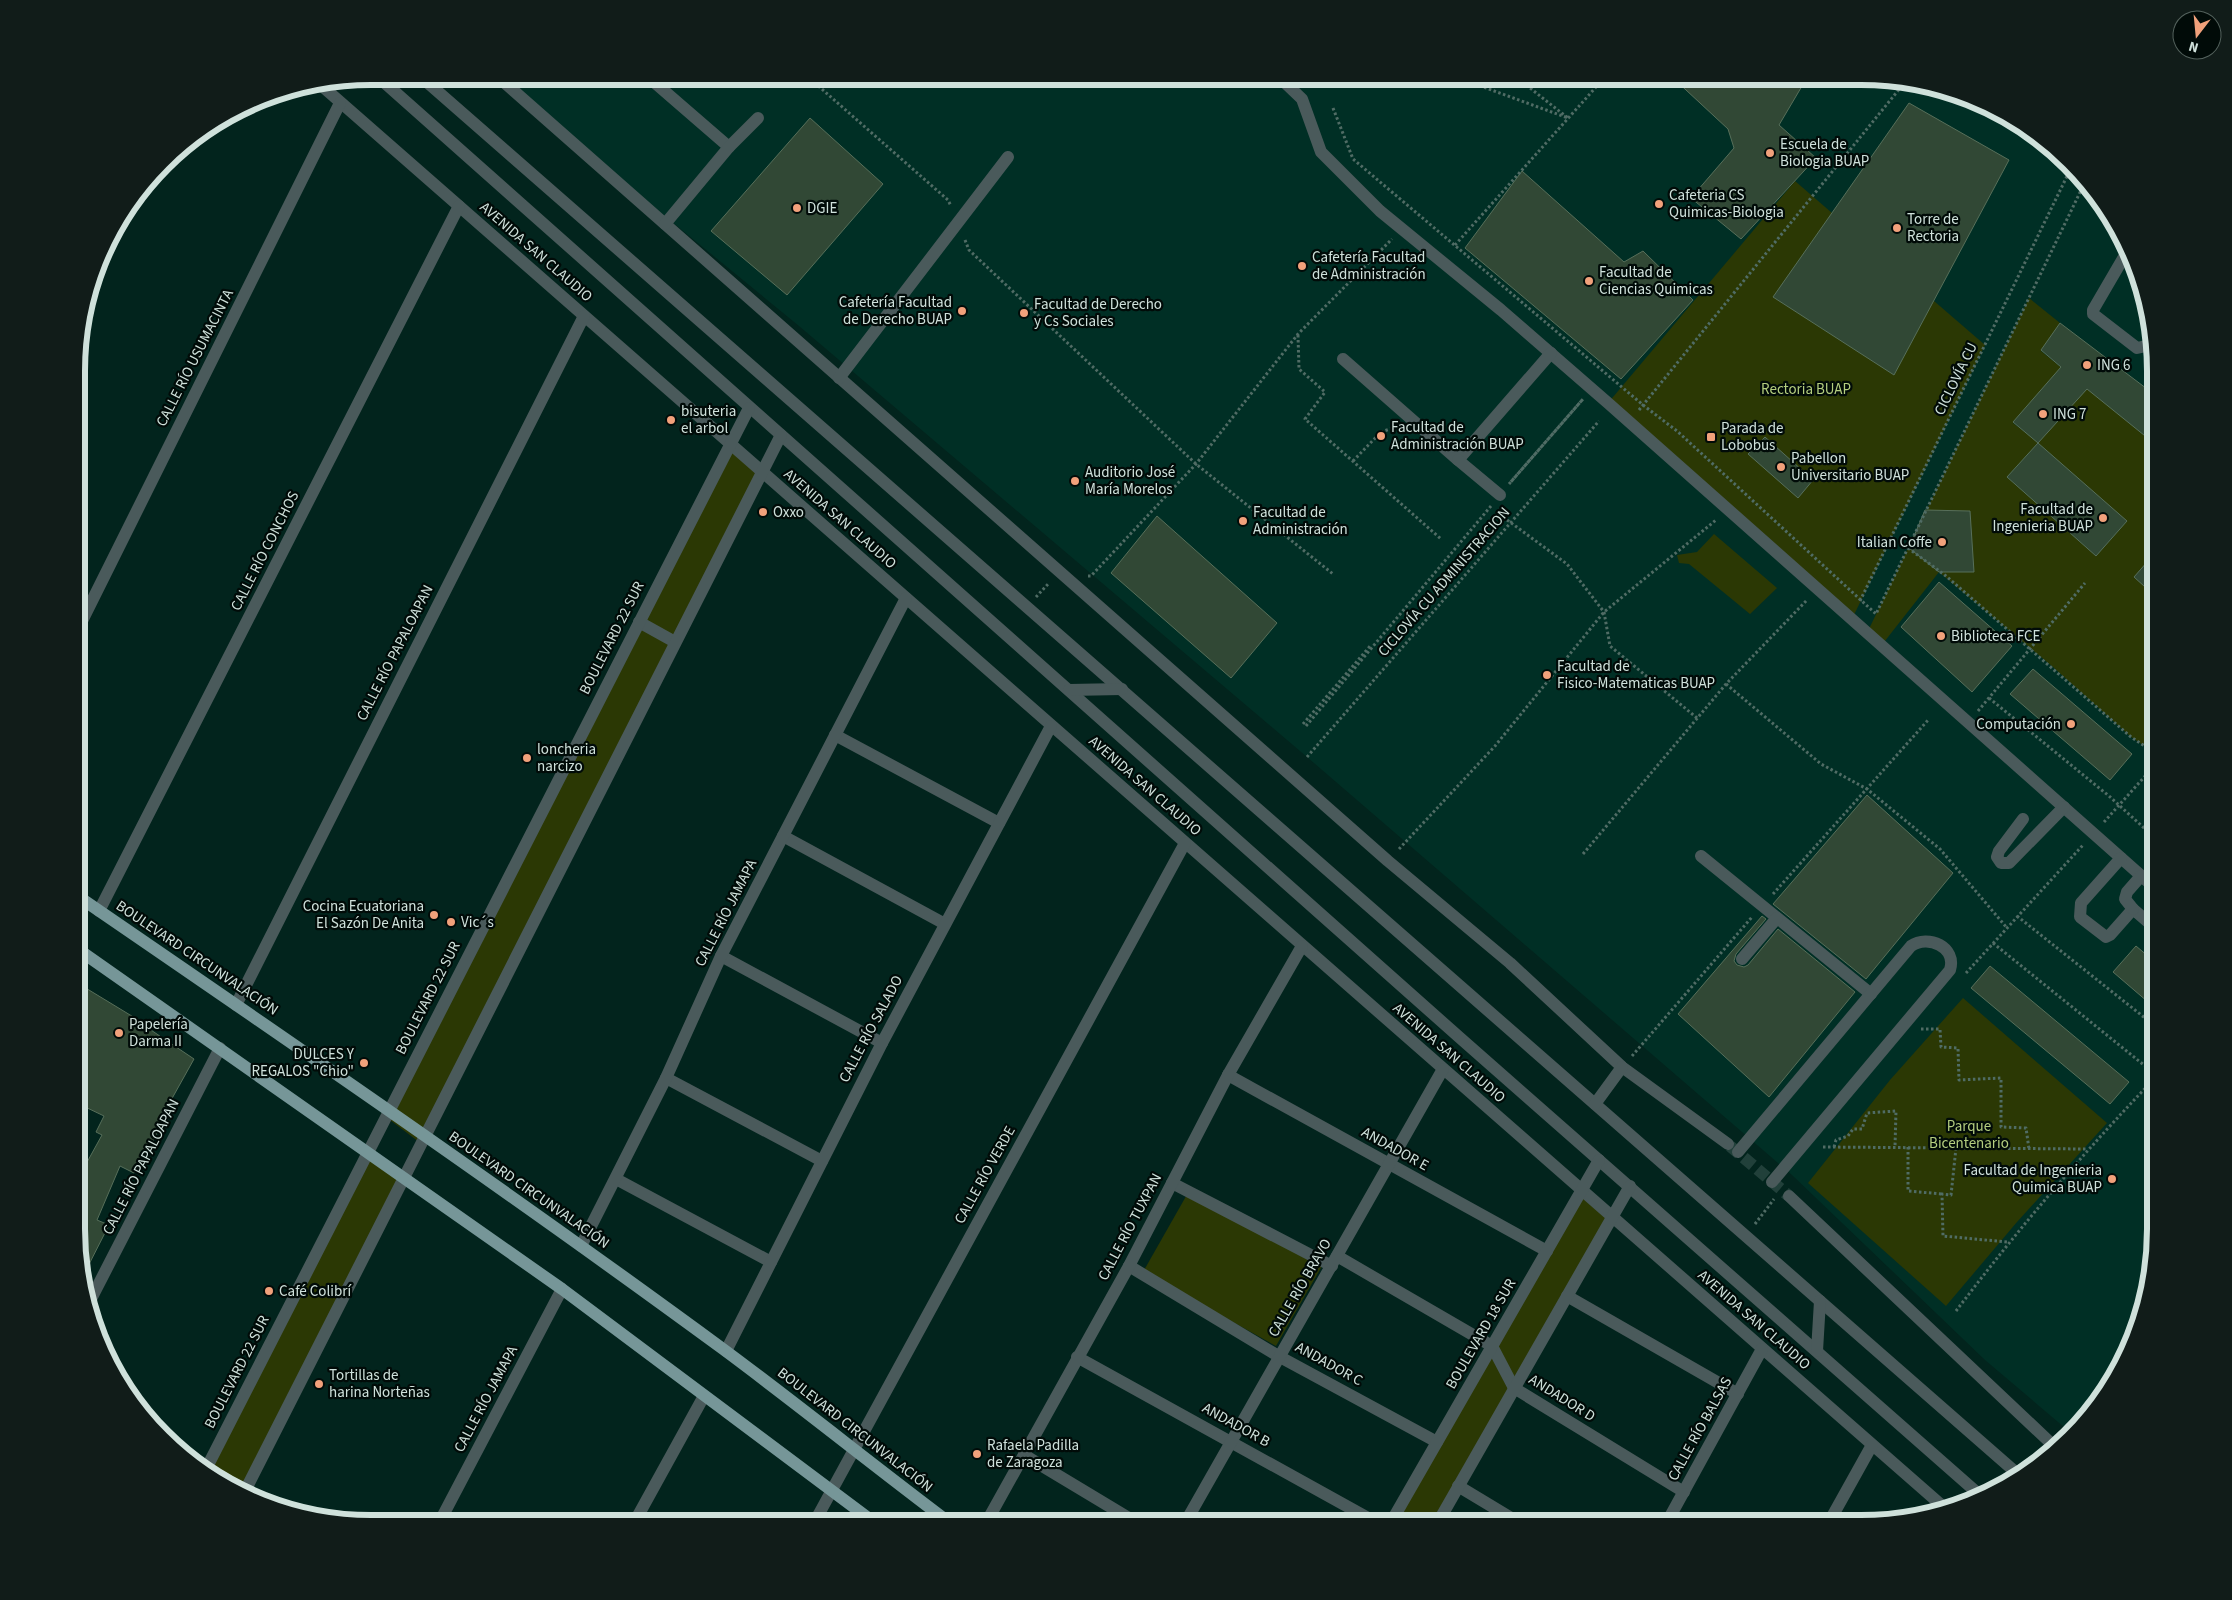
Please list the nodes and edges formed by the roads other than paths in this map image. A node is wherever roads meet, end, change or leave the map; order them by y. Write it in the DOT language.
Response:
graph roads {
  1 [pos="387,85"];
  2 [pos="430,85"];
  3 [pos="507,85"];
  4 [pos="657,85"];
  5 [pos="1288,85"];
  6 [pos="325,88"];
  7 [pos="340,103"];
  8 [pos="758,118"];
  9 [pos="729,147"];
  10 [pos="1008,157"];
  11 [pos="459,206"];
  12 [pos="665,224"];
  13 [pos="2123,258"];
  14 [pos="584,316"];
  15 [pos="2146,346"];
  16 [pos="1551,353"];
  17 [pos="1343,359"];
  18 [pos="839,378"];
  19 [pos="749,408"];
  20 [pos="781,435"];
  21 [pos="730,444"];
  22 [pos="1458,460"];
  23 [pos="762,472"];
  24 [pos="1499,495"];
  25 [pos="906,598"];
  26 [pos="85,615"];
  27 [pos="639,622"];
  28 [pos="675,642"];
  29 [pos="1122,689"];
  30 [pos="1069,690"];
  31 [pos="1051,726"];
  32 [pos="835,735"];
  33 [pos="2064,807"];
  34 [pos="2023,819"];
  35 [pos="999,823"];
  36 [pos="783,836"];
  37 [pos="1185,843"];
  38 [pos="1701,856"];
  39 [pos="2121,858"];
  40 [pos="2141,876"];
  41 [pos="2147,881"];
  42 [pos="85,901"];
  43 [pos="2133,909"];
  44 [pos="99,911"];
  45 [pos="1777,918"];
  46 [pos="2147,921"];
  47 [pos="946,924"];
  48 [pos="1302,946"];
  49 [pos="85,954"];
  50 [pos="721,956"];
  51 [pos="1742,958"];
  52 [pos="1871,994"];
  53 [pos="236,1005"];
  54 [pos="882,1043"];
  55 [pos="220,1048"];
  56 [pos="1622,1068"];
  57 [pos="1443,1069"];
  58 [pos="1228,1075"];
  59 [pos="666,1078"];
  60 [pos="1595,1104"];
  61 [pos="389,1110"];
  62 [pos="425,1136"];
  63 [pos="369,1152"];
  64 [pos="1599,1160"];
  65 [pos="822,1161"];
  66 [pos="1389,1164"];
  67 [pos="404,1177"];
  68 [pos="616,1179"];
  69 [pos="1772,1182"];
  70 [pos="1172,1183"];
  71 [pos="1630,1186"];
  72 [pos="1582,1190"];
  73 [pos="1789,1196"];
  74 [pos="1612,1217"];
  75 [pos="581,1246"];
  76 [pos="1547,1251"];
  77 [pos="1334,1261"];
  78 [pos="771,1262"];
  79 [pos="1129,1266"];
  80 [pos="562,1289"];
  81 [pos="93,1296"];
  82 [pos="1567,1296"];
  83 [pos="1820,1301"];
  84 [pos="1492,1346"];
  85 [pos="1762,1349"];
  86 [pos="726,1351"];
  87 [pos="1817,1351"];
  88 [pos="1077,1357"];
  89 [pos="1280,1357"];
  90 [pos="1514,1388"];
  91 [pos="1738,1394"];
  92 [pos="704,1396"];
  93 [pos="1232,1441"];
  94 [pos="1437,1442"];
  95 [pos="2051,1443"];
  96 [pos="1872,1445"];
  97 [pos="853,1450"];
  98 [pos="1024,1455"];
  99 [pos="208,1464"];
  100 [pos="2014,1471"];
  101 [pos="1458,1486"];
  102 [pos="247,1487"];
  103 [pos="832,1491"];
  104 [pos="1975,1491"];
  105 [pos="1684,1492"];
  106 [pos="1939,1504"];
  107 [pos="443,1515"];
  108 [pos="638,1515"];
  109 [pos="818,1515"];
  110 [pos="864,1515"];
  111 [pos="939,1515"];
  112 [pos="990,1515"];
  113 [pos="1122,1515"];
  114 [pos="1190,1515"];
  115 [pos="1364,1515"];
  116 [pos="1395,1515"];
  117 [pos="1442,1515"];
  118 [pos="1506,1515"];
  119 [pos="1671,1515"];
  120 [pos="1833,1515"];
  1 -- 19 [label="street, AVENIDA SAN CLAUDIO"];
  2 -- 29 [label="street"];
  3 -- 12 [label="street"];
  4 -- 9 [label="street"];
  5 -- 16 [label="street"];
  6 -- 7 [label="street, AVENIDA SAN CLAUDIO"];
  7 -- 11 [label="street, AVENIDA SAN CLAUDIO"];
  7 -- 26 [label="street, CALLE RÍO USUMACINTA"];
  8 -- 9 [label="street"];
  9 -- 12 [label="street"];
  10 -- 18 [label="street"];
  11 -- 14 [label="street, AVENIDA SAN CLAUDIO"];
  11 -- 44 [label="street, CALLE RÍO CONCHOS"];
  12 -- 18 [label="street"];
  13 -- 15 [label="street"];
  14 -- 21 [label="street, AVENIDA SAN CLAUDIO"];
  14 -- 53 [label="street, CALLE RÍO PAPALOAPAN"];
  16 -- 22 [label="street"];
  16 -- 33 [label="street"];
  17 -- 22 [label="street"];
  18 -- 56 [label="street"];
  19 -- 20 [label="street, AVENIDA SAN CLAUDIO"];
  19 -- 21 [label="street, BOULEVARD 22 SUR"];
  20 -- 23 [label="street"];
  20 -- 30 [label="street, AVENIDA SAN CLAUDIO"];
  21 -- 23 [label="street, AVENIDA SAN CLAUDIO"];
  21 -- 27 [label="street, BOULEVARD 22 SUR"];
  22 -- 24 [label="street"];
  23 -- 25 [label="street, AVENIDA SAN CLAUDIO"];
  23 -- 28 [label="street"];
  25 -- 31 [label="street, AVENIDA SAN CLAUDIO"];
  25 -- 32 [label="street, CALLE RÍO JAMAPA"];
  27 -- 28 [label="street"];
  27 -- 61 [label="street, BOULEVARD 22 SUR"];
  28 -- 62 [label="street"];
  29 -- 30 [label="street"];
  29 -- 60 [label="street"];
  30 -- 64 [label="street, AVENIDA SAN CLAUDIO"];
  31 -- 35 [label="street, CALLE RÍO SALADO"];
  31 -- 37 [label="street, AVENIDA SAN CLAUDIO"];
  32 -- 35 [label="street"];
  32 -- 36 [label="street, CALLE RÍO JAMAPA"];
  33 -- 34 [label="street"];
  33 -- 39 [label="street"];
  35 -- 47 [label="street, CALLE RÍO SALADO"];
  36 -- 47 [label="street"];
  36 -- 50 [label="street, CALLE RÍO JAMAPA"];
  37 -- 48 [label="street, AVENIDA SAN CLAUDIO"];
  37 -- 97 [label="street, CALLE RÍO VERDE"];
  38 -- 45 [label="street"];
  39 -- 40 [label="street"];
  39 -- 43 [label="street"];
  40 -- 41 [label="street"];
  40 -- 43 [label="street"];
  42 -- 44 [label="main road, BOULEVARD CIRCUNVALACIÓN"];
  43 -- 46 [label="street"];
  44 -- 53 [label="main road, BOULEVARD CIRCUNVALACIÓN"];
  45 -- 51 [label="street"];
  45 -- 52 [label="street"];
  47 -- 54 [label="street, CALLE RÍO SALADO"];
  48 -- 57 [label="street, AVENIDA SAN CLAUDIO"];
  48 -- 58 [label="street, CALLE RÍO TUXPAN"];
  49 -- 55 [label="main road"];
  50 -- 54 [label="street"];
  50 -- 59 [label="street, CALLE RÍO JAMAPA"];
  52 -- 56 [label="street"];
  52 -- 69 [label="street"];
  53 -- 61 [label="main road, BOULEVARD CIRCUNVALACIÓN"];
  54 -- 65 [label="street, CALLE RÍO SALADO"];
  55 -- 63 [label="main road"];
  55 -- 81 [label="street, CALLE RÍO PAPALOAPAN"];
  56 -- 60 [label="street"];
  57 -- 66 [label="street, CALLE RÍO BRAVO"];
  57 -- 72 [label="street, AVENIDA SAN CLAUDIO"];
  58 -- 66 [label="street, ANDADOR E"];
  58 -- 70 [label="street, CALLE RÍO TUXPAN"];
  59 -- 65 [label="street"];
  59 -- 68 [label="street, CALLE RÍO JAMAPA"];
  60 -- 83 [label="street"];
  61 -- 62 [label="main road, BOULEVARD CIRCUNVALACIÓN"];
  61 -- 63 [label="street, BOULEVARD 22 SUR"];
  62 -- 67 [label="street"];
  62 -- 75 [label="main road, BOULEVARD CIRCUNVALACIÓN"];
  63 -- 67 [label="main road"];
  63 -- 99 [label="street, BOULEVARD 22 SUR"];
  64 -- 71 [label="street, AVENIDA SAN CLAUDIO"];
  64 -- 72 [label="street, BOULEVARD 18 SUR"];
  65 -- 78 [label="street, CALLE RÍO SALADO"];
  66 -- 76 [label="street, ANDADOR E"];
  66 -- 77 [label="street, CALLE RÍO BRAVO"];
  67 -- 80 [label="main road"];
  67 -- 102 [label="street"];
  68 -- 75 [label="street, CALLE RÍO JAMAPA"];
  68 -- 78 [label="street"];
  70 -- 77 [label="street"];
  70 -- 79 [label="street, CALLE RÍO TUXPAN"];
  71 -- 74 [label="street"];
  71 -- 87 [label="street, AVENIDA SAN CLAUDIO"];
  72 -- 74 [label="street, AVENIDA SAN CLAUDIO"];
  72 -- 76 [label="street, BOULEVARD 18 SUR"];
  73 -- 95 [label="street"];
  74 -- 82 [label="street"];
  74 -- 85 [label="street, AVENIDA SAN CLAUDIO"];
  75 -- 86 [label="main road, BOULEVARD CIRCUNVALACIÓN"];
  76 -- 84 [label="street, BOULEVARD 18 SUR"];
  77 -- 84 [label="street"];
  77 -- 89 [label="street, CALLE RÍO BRAVO"];
  78 -- 86 [label="street, CALLE RÍO SALADO"];
  79 -- 88 [label="street, CALLE RÍO TUXPAN"];
  79 -- 89 [label="street, ANDADOR C"];
  80 -- 92 [label="main road"];
  80 -- 107 [label="street, CALLE RÍO JAMAPA"];
  82 -- 90 [label="street"];
  82 -- 91 [label="street"];
  83 -- 87 [label="street"];
  83 -- 100 [label="street"];
  84 -- 90 [label="street, ANDADOR D"];
  84 -- 94 [label="street, BOULEVARD 18 SUR"];
  85 -- 91 [label="street, CALLE RÍO BALSAS"];
  85 -- 96 [label="street, AVENIDA SAN CLAUDIO"];
  86 -- 97 [label="main road, BOULEVARD CIRCUNVALACIÓN"];
  87 -- 104 [label="street, AVENIDA SAN CLAUDIO"];
  88 -- 93 [label="street, ANDADOR B"];
  88 -- 98 [label="street, CALLE RÍO TUXPAN"];
  89 -- 93 [label="street, CALLE RÍO BRAVO"];
  89 -- 94 [label="street, ANDADOR C"];
  90 -- 101 [label="street"];
  90 -- 105 [label="street, ANDADOR D"];
  91 -- 105 [label="street, CALLE RÍO BALSAS"];
  92 -- 103 [label="main road"];
  92 -- 108 [label="street"];
  93 -- 114 [label="street, CALLE RÍO BRAVO"];
  93 -- 115 [label="street, ANDADOR B"];
  94 -- 116 [label="street, BOULEVARD 18 SUR"];
  96 -- 106 [label="street, AVENIDA SAN CLAUDIO"];
  96 -- 120 [label="street"];
  97 -- 103 [label="street, CALLE RÍO VERDE"];
  97 -- 111 [label="main road, BOULEVARD CIRCUNVALACIÓN"];
  98 -- 112 [label="street, CALLE RÍO TUXPAN"];
  98 -- 113 [label="street"];
  101 -- 117 [label="street"];
  101 -- 118 [label="street"];
  103 -- 109 [label="street, CALLE RÍO VERDE"];
  103 -- 110 [label="main road"];
  105 -- 119 [label="street, CALLE RÍO BALSAS"];
}
